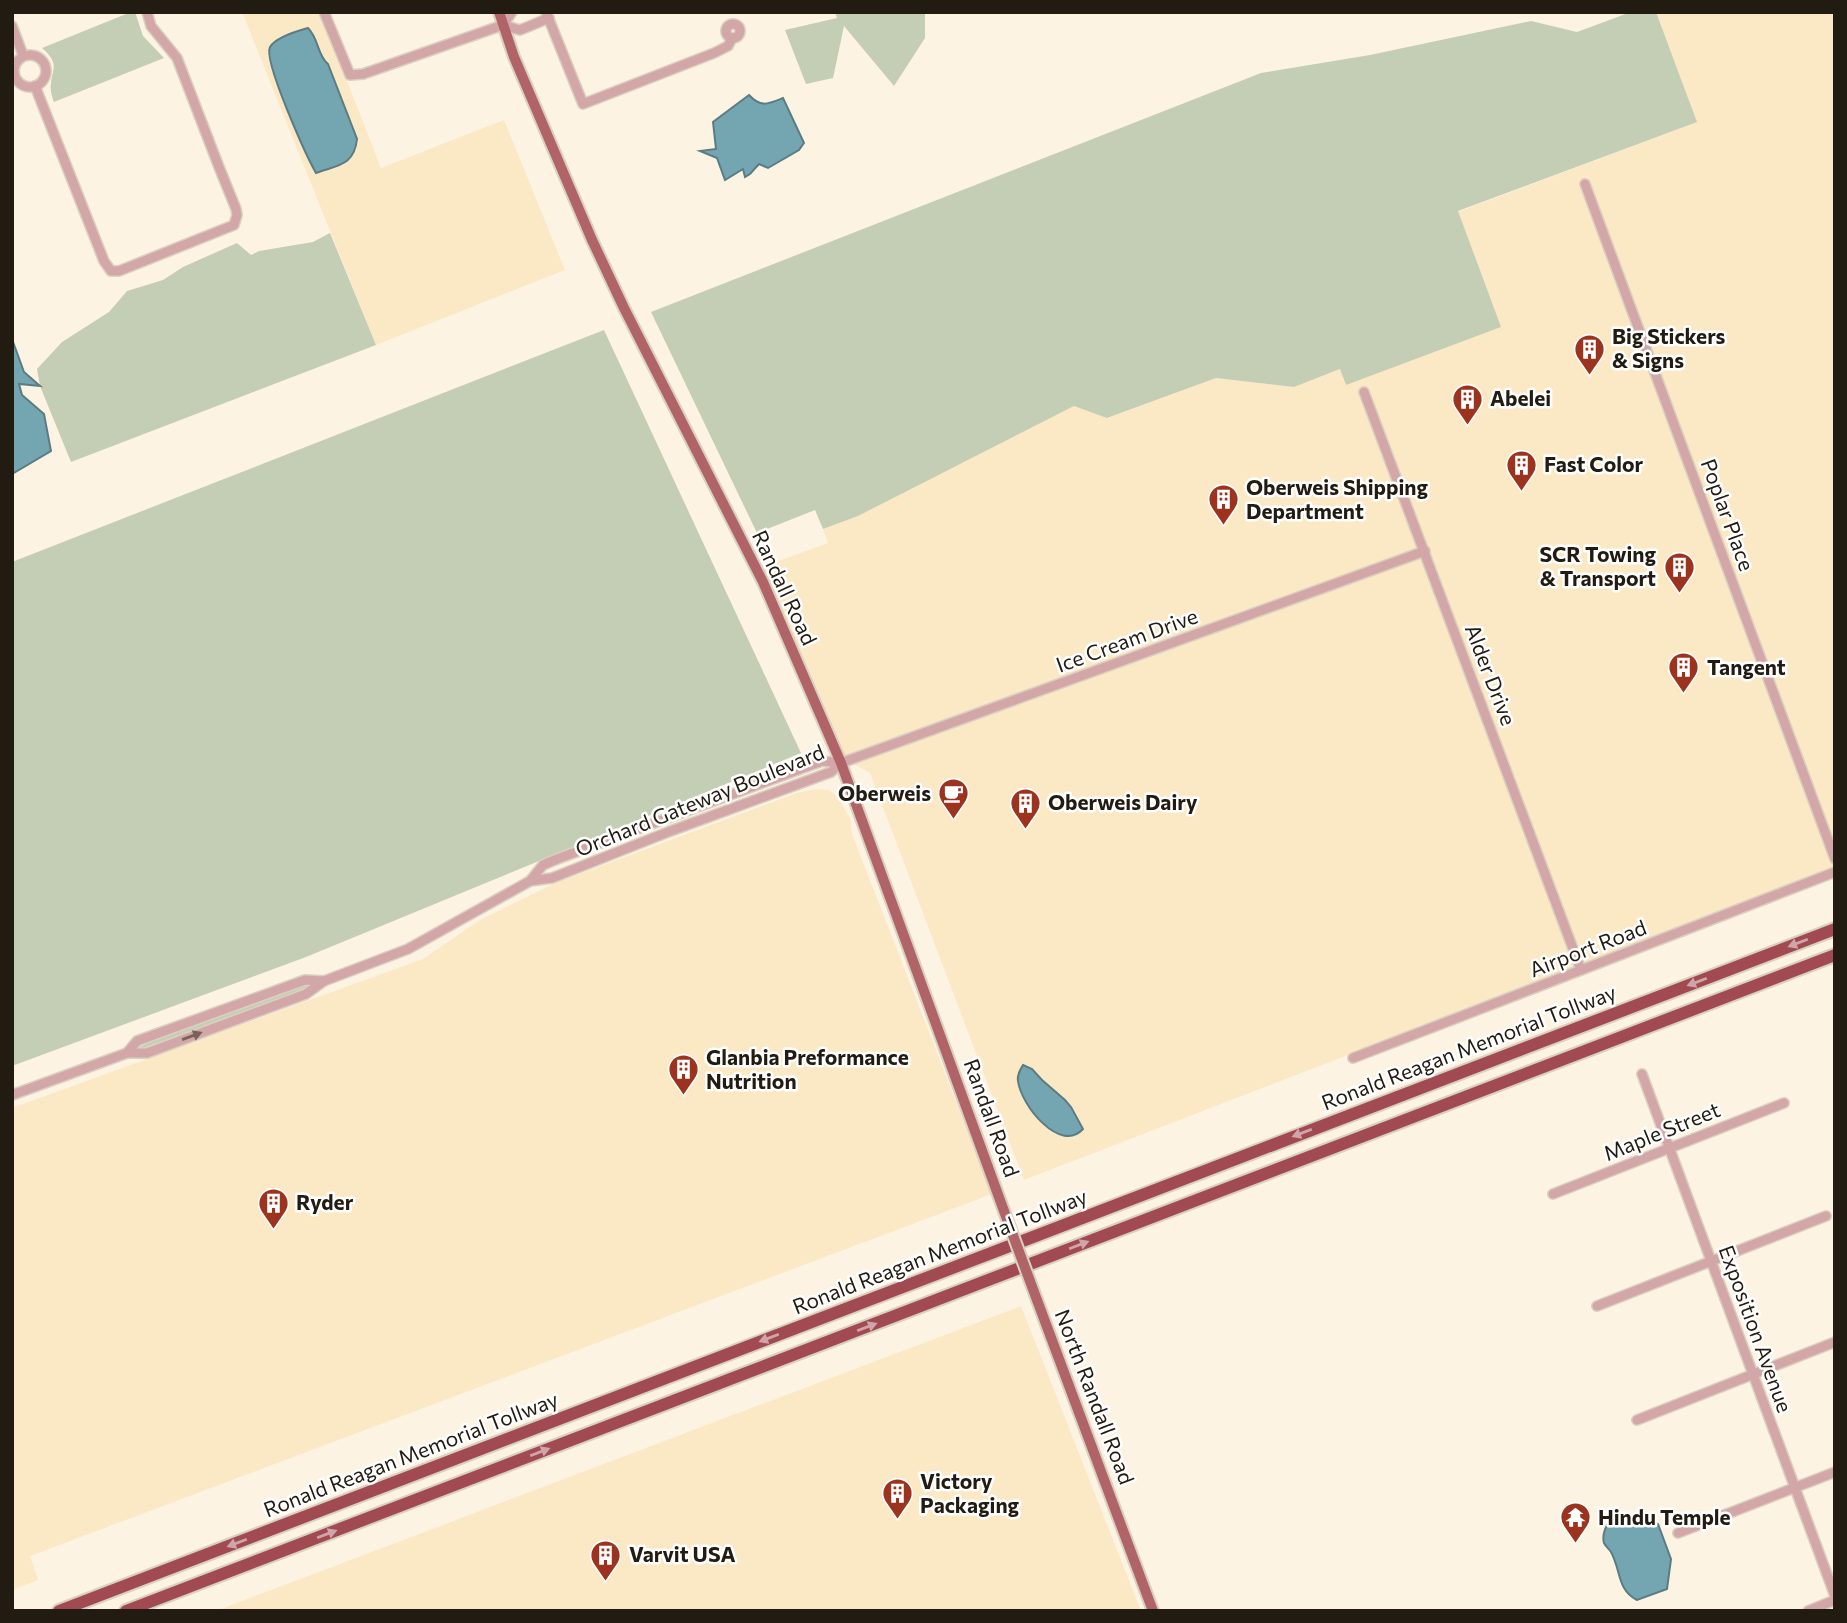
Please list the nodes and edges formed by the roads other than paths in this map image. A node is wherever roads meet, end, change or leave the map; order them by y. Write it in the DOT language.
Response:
graph roads {
  1 [pos="147,12"];
  2 [pos="324,12"];
  3 [pos="499,12"];
  4 [pos="512,12"];
  5 [pos="548,15"];
  6 [pos="503,25"];
  7 [pos="12,26"];
  8 [pos="732,38"];
  9 [pos="23,55"];
  10 [pos="13,75"];
  11 [pos="35,86"];
  12 [pos="1585,184"];
  13 [pos="1364,392"];
  14 [pos="1424,551"];
  15 [pos="841,763"];
  16 [pos="1835,859"];
  17 [pos="1835,872"];
  18 [pos="530,881"];
  19 [pos="1835,929"];
  20 [pos="1835,955"];
  21 [pos="1581,970"];
  22 [pos="324,981"];
  23 [pos="127,1053"];
  24 [pos="1353,1058"];
  25 [pos="1642,1074"];
  26 [pos="12,1095"];
  27 [pos="1784,1103"];
  28 [pos="1669,1148"];
  29 [pos="1553,1194"];
  30 [pos="998,1196"];
  31 [pos="1826,1216"];
  32 [pos="1711,1261"];
  33 [pos="1598,1306"];
  34 [pos="1835,1342"];
  35 [pos="1753,1374"];
  36 [pos="1637,1420"];
  37 [pos="1835,1472"];
  38 [pos="1795,1487"];
  39 [pos="1678,1534"];
  40 [pos="1835,1598"];
  41 [pos="59,1611"];
  42 [pos="126,1611"];
  43 [pos="1153,1611"];
  44 [pos="1808,1611"];
  1 -- 11 [label="street"];
  2 -- 6 [label="street"];
  3 -- 6 [label="main road, Randall Road"];
  4 -- 6 [label="street"];
  5 -- 6 [label="street"];
  5 -- 8 [label="street"];
  6 -- 15 [label="main road, Randall Road"];
  7 -- 9 [label="street"];
  9 -- 10 [label="street"];
  9 -- 11 [label="street"];
  10 -- 11 [label="street"];
  12 -- 16 [label="street, Poplar Place"];
  13 -- 14 [label="street, Alder Drive"];
  14 -- 15 [label="street, Ice Cream Drive"];
  14 -- 21 [label="street, Alder Drive"];
  15 -- 18 [label="street, Orchard Gateway Boulevard"];
  15 -- 18 [label="street, Orchard Gateway Boulevard"];
  15 -- 30 [label="main road, Randall Road"];
  17 -- 21 [label="street, Airport Road"];
  18 -- 22 [label="street, Orchard Gateway Boulevard"];
  19 -- 41 [label="highway, Ronald Reagan Memorial Tollway, one-way"];
  42 -- 20 [label="highway, Ronald Reagan Memorial Tollway, one-way"];
  21 -- 24 [label="street, Airport Road"];
  23 -- 22 [label="street, Orchard Gateway Boulevard, one-way"];
  22 -- 23 [label="street, Orchard Gateway Boulevard"];
  23 -- 26 [label="street, Orchard Gateway Boulevard"];
  25 -- 28 [label="street, Exposition Avenue"];
  27 -- 28 [label="street, Maple Street"];
  28 -- 29 [label="street, Maple Street"];
  28 -- 32 [label="street, Exposition Avenue"];
  30 -- 43 [label="main road, North Randall Road, bridge"];
  31 -- 32 [label="street"];
  32 -- 33 [label="street"];
  32 -- 35 [label="street, Exposition Avenue"];
  34 -- 35 [label="street"];
  35 -- 36 [label="street"];
  35 -- 38 [label="street, Exposition Avenue"];
  37 -- 38 [label="street"];
  38 -- 39 [label="street"];
  38 -- 40 [label="street, Exposition Avenue"];
  40 -- 44 [label="street"];
}
